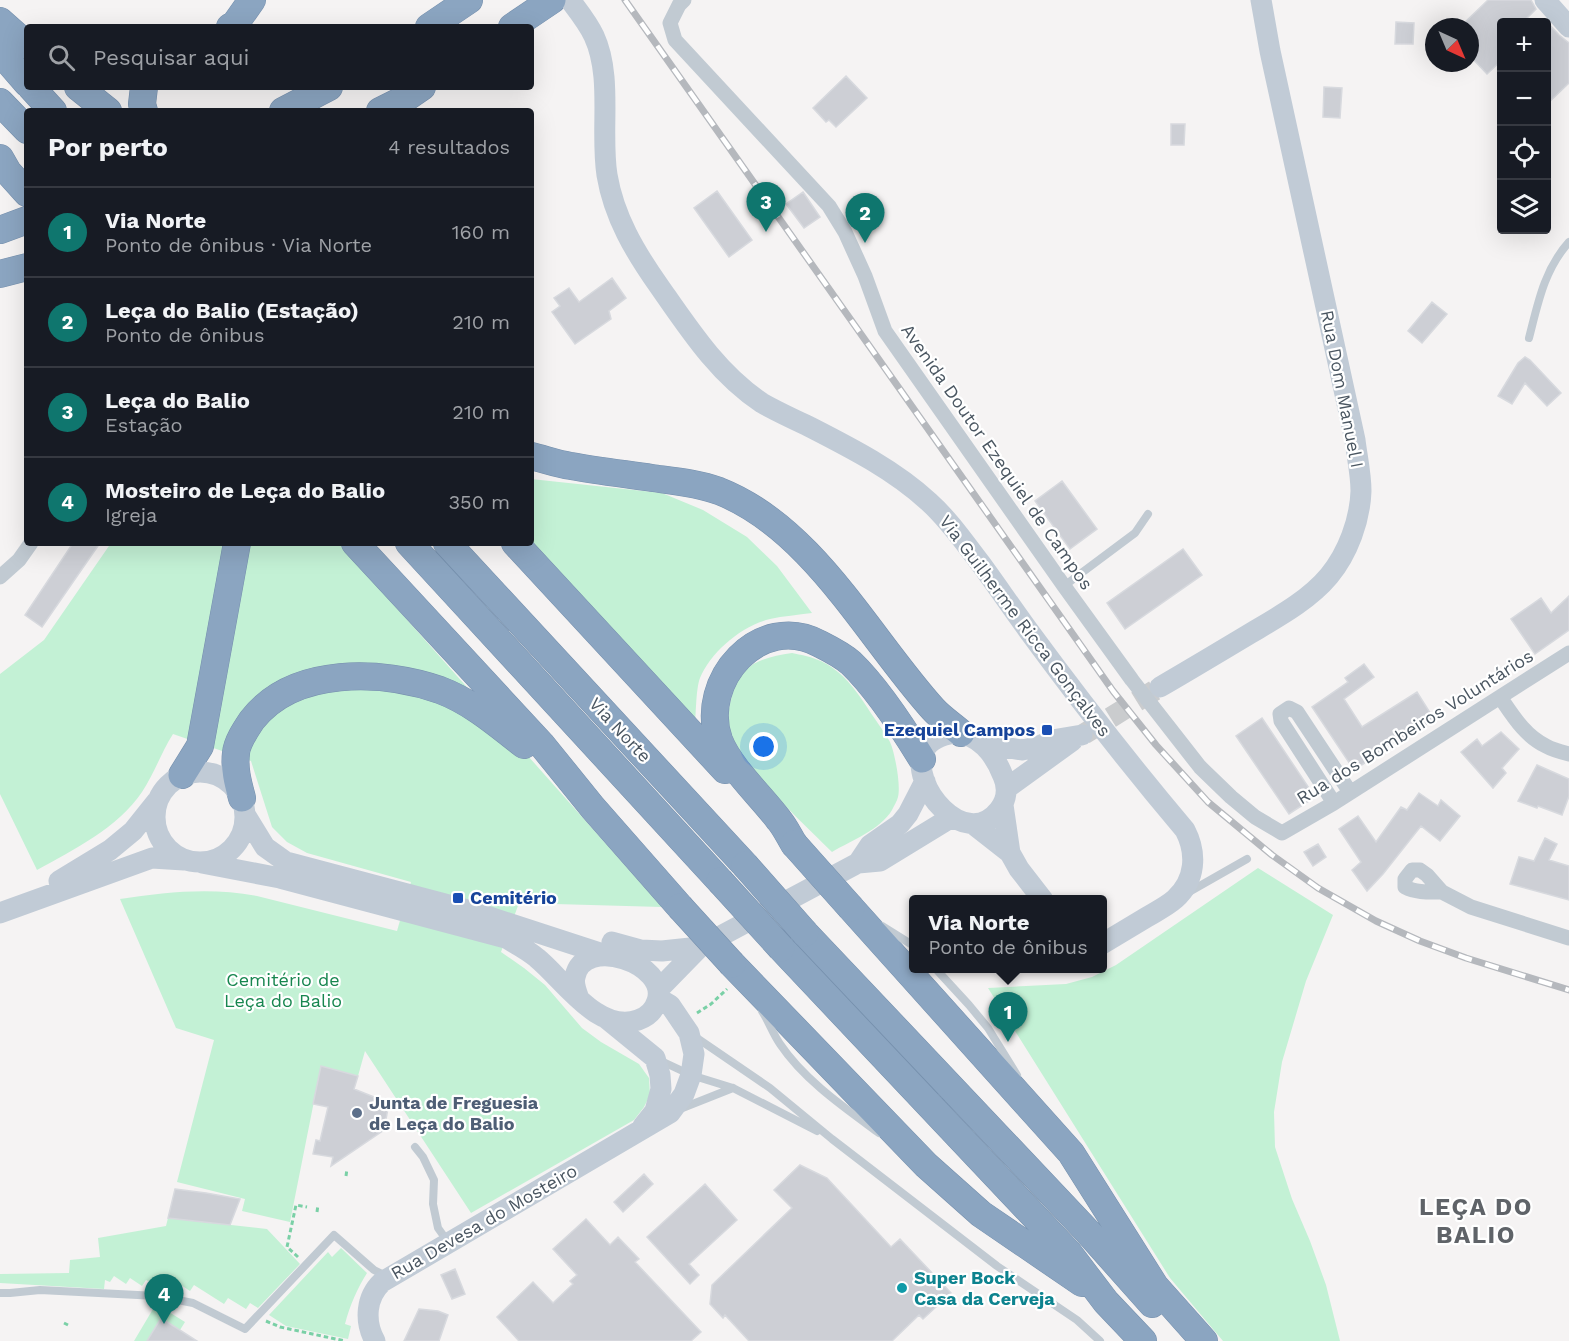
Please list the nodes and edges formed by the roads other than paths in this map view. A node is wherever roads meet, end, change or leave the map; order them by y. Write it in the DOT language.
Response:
graph roads {
  1 [pos="252,0"];
  2 [pos="469,0"];
  3 [pos="684,0"];
  4 [pos="1261,0"];
  5 [pos="1545,0"];
  6 [pos="558,1"];
  7 [pos="0,21"];
  8 [pos="235,24"];
  9 [pos="433,24"];
  10 [pos="517,24"];
  11 [pos="1569,27"];
  12 [pos="24,42"];
  13 [pos="0,52"];
  14 [pos="24,79"];
  15 [pos="34,90"];
  16 [pos="82,90"];
  17 [pos="144,90"];
  18 [pos="323,90"];
  19 [pos="418,90"];
  20 [pos="0,102"];
  21 [pos="50,108"];
  22 [pos="104,108"];
  23 [pos="143,108"];
  24 [pos="289,108"];
  25 [pos="386,108"];
  26 [pos="24,127"];
  27 [pos="0,158"];
  28 [pos="24,190"];
  29 [pos="24,221"];
  30 [pos="0,230"];
  31 [pos="1569,242"];
  32 [pos="24,268"];
  33 [pos="0,274"];
  34 [pos="1529,338"];
  35 [pos="534,457"];
  36 [pos="1148,514"];
  37 [pos="29,546"];
  38 [pos="236,546"];
  39 [pos="358,546"];
  40 [pos="412,546"];
  41 [pos="450,546"];
  42 [pos="518,546"];
  43 [pos="0,577"];
  44 [pos="1064,586"];
  45 [pos="1569,653"];
  46 [pos="1160,687"];
  47 [pos="1500,697"];
  48 [pos="969,736"];
  49 [pos="1569,754"];
  50 [pos="923,770"];
  51 [pos="182,776"];
  52 [pos="1350,792"];
  53 [pos="1005,796"];
  54 [pos="158,801"];
  55 [pos="1334,803"];
  56 [pos="244,807"];
  57 [pos="593,808"];
  58 [pos="952,817"];
  59 [pos="973,824"];
  60 [pos="1282,833"];
  61 [pos="794,844"];
  62 [pos="1010,853"];
  63 [pos="1247,859"];
  64 [pos="193,862"];
  65 [pos="858,863"];
  66 [pos="1443,892"];
  67 [pos="1039,895"];
  68 [pos="1170,903"];
  69 [pos="21,904"];
  70 [pos="851,908"];
  71 [pos="471,910"];
  72 [pos="0,913"];
  73 [pos="1569,938"];
  74 [pos="1107,941"];
  75 [pos="909,943"];
  76 [pos="693,947"];
  77 [pos="606,955"];
  78 [pos="628,960"];
  79 [pos="736,971"];
  80 [pos="909,973"];
  81 [pos="909,973"];
  82 [pos="939,973"];
  83 [pos="658,994"];
  84 [pos="751,996"];
  85 [pos="579,999"];
  86 [pos="757,1004"];
  87 [pos="605,1018"];
  88 [pos="686,1028"];
  89 [pos="655,1058"];
  90 [pos="691,1076"];
  91 [pos="1020,1079"];
  92 [pos="732,1088"];
  93 [pos="1036,1101"];
  94 [pos="670,1113"];
  95 [pos="638,1133"];
  96 [pos="883,1137"];
  97 [pos="832,1139"];
  98 [pos="892,1144"];
  99 [pos="415,1147"];
  100 [pos="1071,1153"];
  101 [pos="956,1192"];
  102 [pos="448,1243"];
  103 [pos="390,1277"];
  104 [pos="0,1293"];
  105 [pos="1106,1302"];
  106 [pos="374,1339"];
  107 [pos="1100,1341"];
  108 [pos="1143,1341"];
  109 [pos="1184,1341"];
  110 [pos="1204,1341"];
  1 -- 8 [label="highway"];
  2 -- 9 [label="highway"];
  3 -- 44 [label="street, Avenida Doutor Ezequiel de Campos"];
  4 -- 46 [label="main road, Rua Dom Manuel I"];
  5 -- 11 [label="main road"];
  6 -- 10 [label="highway"];
  6 -- 68 [label="main road, Via Guilherme Ricca Gonçalves"];
  7 -- 12 [label="highway"];
  13 -- 14 [label="highway"];
  15 -- 21 [label="highway"];
  16 -- 22 [label="highway"];
  17 -- 23 [label="highway"];
  18 -- 24 [label="highway"];
  19 -- 25 [label="highway"];
  20 -- 26 [label="highway"];
  27 -- 28 [label="highway"];
  29 -- 30 [label="highway"];
  31 -- 34 [label="lane"];
  32 -- 33 [label="highway"];
  35 -- 48 [label="highway"];
  36 -- 44 [label="lane"];
  37 -- 43 [label="street"];
  38 -- 51 [label="highway"];
  39 -- 57 [label="highway"];
  40 -- 105 [label="highway, Via Norte, bridge"];
  41 -- 109 [label="highway, Via Norte, bridge"];
  42 -- 61 [label="highway"];
  44 -- 60 [label="street, Avenida Doutor Ezequiel de Campos"];
  45 -- 47 [label="street, Rua dos Bombeiros Voluntários"];
  47 -- 49 [label="street"];
  47 -- 52 [label="street, Rua dos Bombeiros Voluntários"];
  48 -- 50 [label="main road"];
  48 -- 53 [label="main road"];
  48 -- 53 [label="main road"];
  50 -- 58 [label="main road"];
  50 -- 61 [label="highway"];
  50 -- 65 [label="main road"];
  51 -- 54 [label="main road"];
  51 -- 56 [label="main road"];
  52 -- 55 [label="street, Rua dos Bombeiros Voluntários"];
  52 -- 55 [label="street"];
  53 -- 59 [label="main road"];
  53 -- 62 [label="main road"];
  54 -- 64 [label="main road"];
  54 -- 69 [label="main road"];
  55 -- 60 [label="street, Rua dos Bombeiros Voluntários"];
  56 -- 57 [label="highway"];
  56 -- 64 [label="main road"];
  56 -- 71 [label="main road"];
  57 -- 79 [label="highway, bridge"];
  58 -- 59 [label="main road"];
  58 -- 65 [label="main road"];
  59 -- 62 [label="main road"];
  61 -- 70 [label="highway, bridge"];
  62 -- 67 [label="main road"];
  63 -- 68 [label="lane"];
  64 -- 69 [label="main road"];
  64 -- 85 [label="main road"];
  65 -- 76 [label="main road"];
  66 -- 73 [label="street"];
  68 -- 74 [label="main road, Via Guilherme Ricca Gonçalves"];
  69 -- 72 [label="main road"];
  70 -- 75 [label="lane"];
  70 -- 81 [label="highway"];
  71 -- 76 [label="main road"];
  71 -- 77 [label="main road"];
  76 -- 78 [label="main road"];
  76 -- 83 [label="main road"];
  77 -- 78 [label="main road"];
  77 -- 85 [label="main road"];
  78 -- 83 [label="main road"];
  79 -- 84 [label="lane"];
  79 -- 101 [label="highway"];
  80 -- 100 [label="highway"];
  82 -- 91 [label="lane"];
  83 -- 87 [label="main road"];
  83 -- 88 [label="main road"];
  85 -- 87 [label="main road"];
  86 -- 96 [label="lane"];
  87 -- 89 [label="main road"];
  88 -- 90 [label="main road"];
  88 -- 97 [label="lane"];
  89 -- 90 [label="lane"];
  89 -- 95 [label="main road"];
  90 -- 92 [label="lane"];
  90 -- 94 [label="main road"];
  92 -- 94 [label="lane"];
  92 -- 97 [label="lane"];
  93 -- 100 [label="lane"];
  94 -- 95 [label="main road, Rua Devesa do Mosteiro"];
  95 -- 102 [label="main road, Rua Devesa do Mosteiro"];
  97 -- 107 [label="lane"];
  98 -- 101 [label="lane"];
  99 -- 102 [label="lane"];
  100 -- 110 [label="highway"];
  101 -- 105 [label="highway"];
  102 -- 103 [label="main road, Rua Devesa do Mosteiro"];
  103 -- 104 [label="lane"];
  103 -- 106 [label="main road, Rua Devesa do Mosteiro"];
  105 -- 108 [label="highway, Via Norte"];
}
